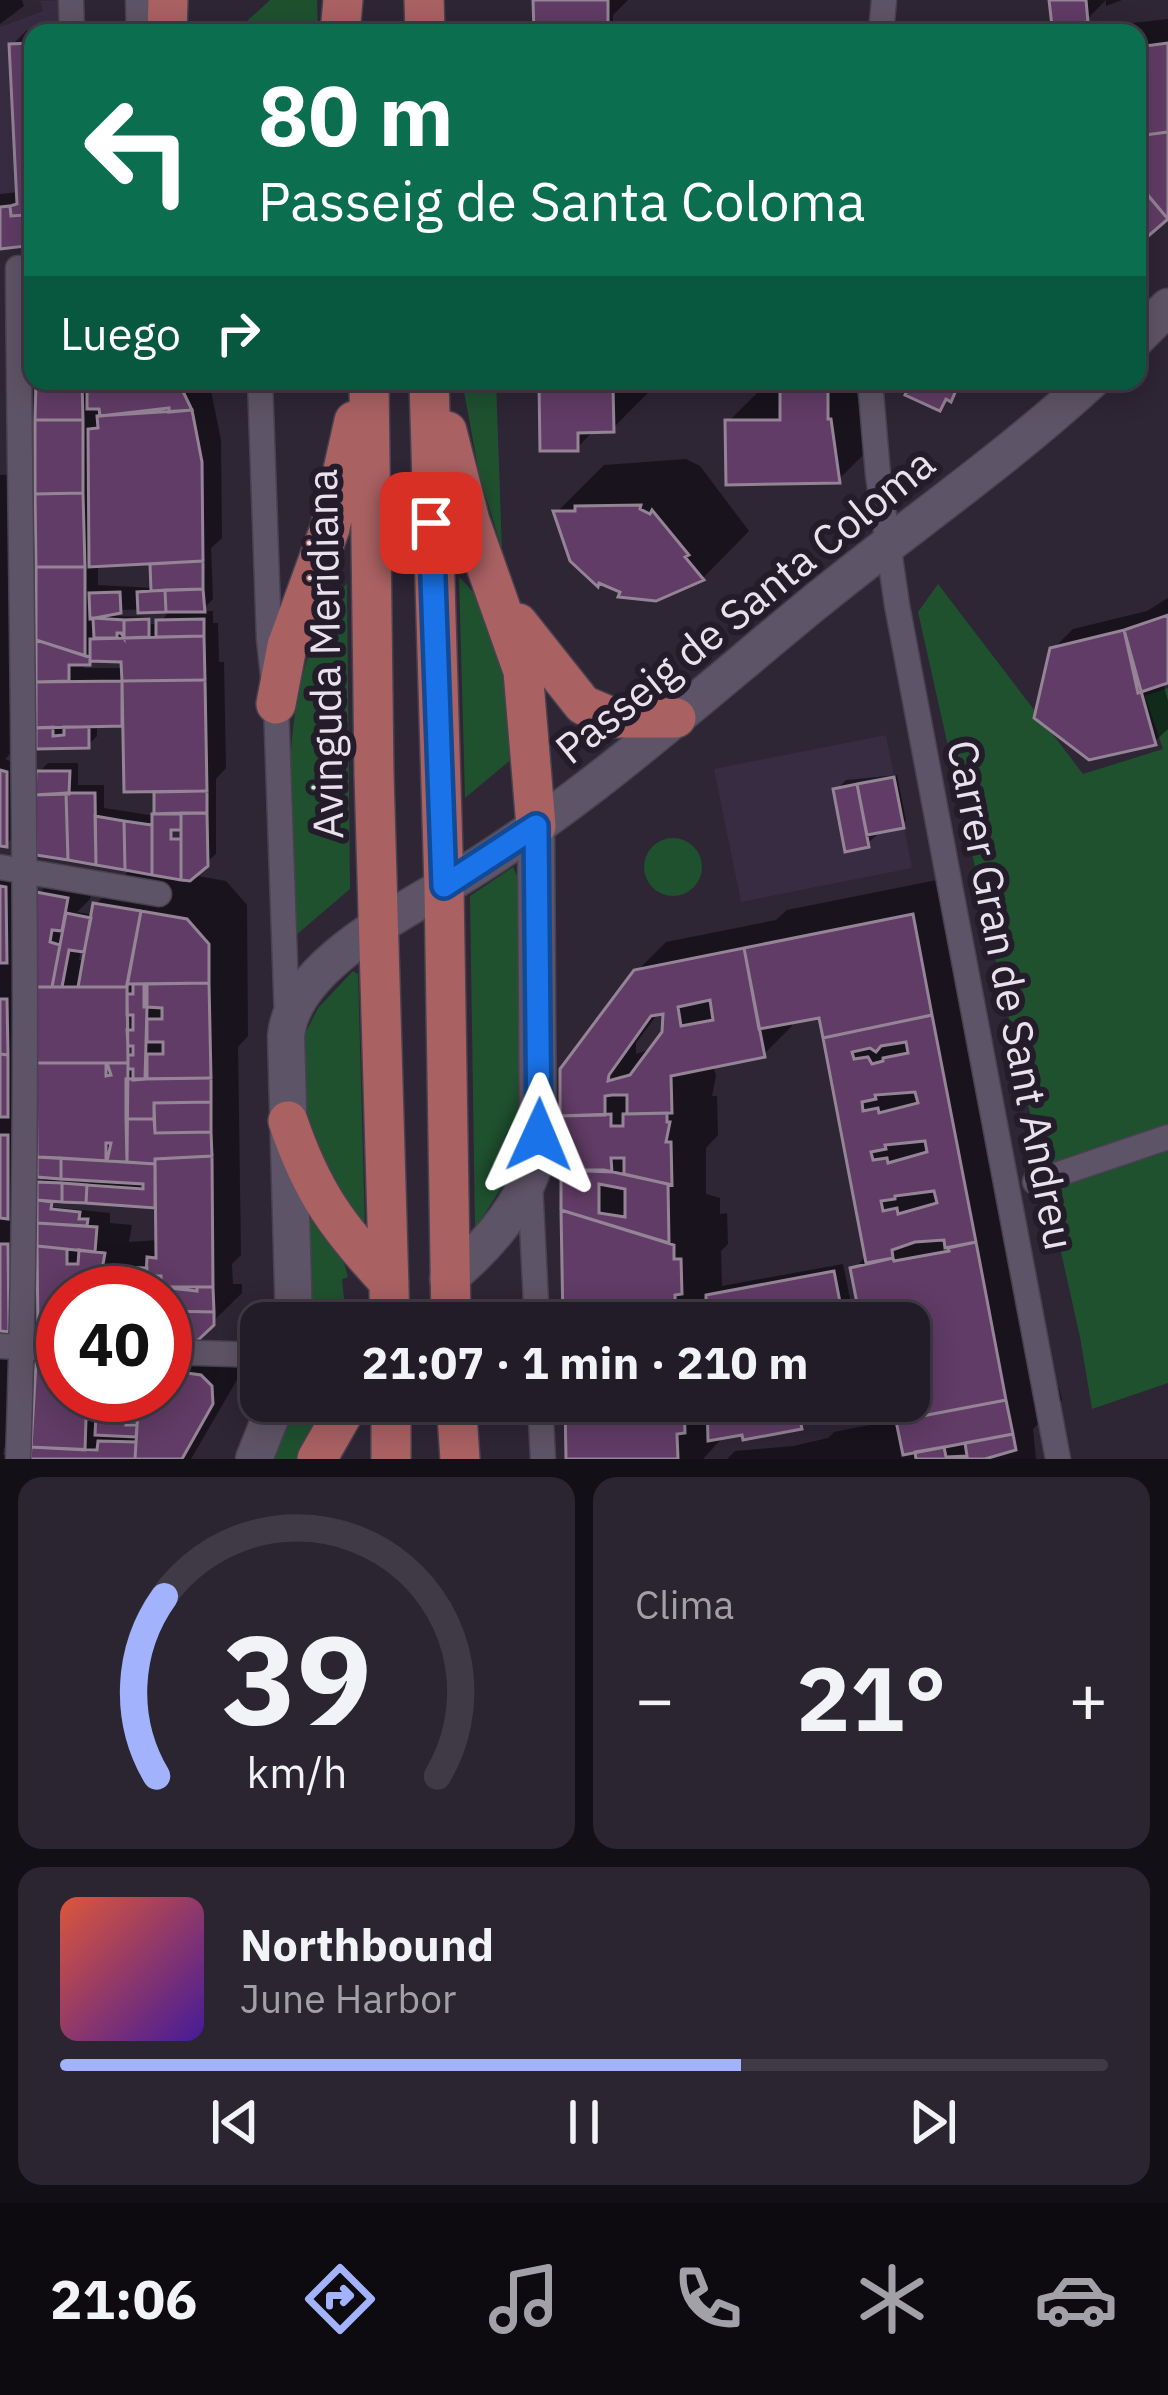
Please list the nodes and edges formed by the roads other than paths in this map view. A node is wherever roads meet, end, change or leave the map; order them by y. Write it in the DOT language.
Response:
graph roads {
  1 [pos="17,268"];
  2 [pos="1168,307"];
  3 [pos="1146,329"];
  4 [pos="260,390"];
  5 [pos="365,390"];
  6 [pos="367,390"];
  7 [pos="433,390"];
  8 [pos="435,390"];
  9 [pos="871,390"];
  10 [pos="1080,390"];
  11 [pos="888,546"];
  12 [pos="488,572"];
  13 [pos="276,704"];
  14 [pos="676,718"];
  15 [pos="536,826"];
  16 [pos="11,869"];
  17 [pos="444,886"];
  18 [pos="159,894"];
  19 [pos="378,926"];
  20 [pos="287,1024"];
  21 [pos="289,1121"];
  22 [pos="1168,1137"];
  23 [pos="1035,1182"];
  24 [pos="530,1183"];
  25 [pos="448,1279"];
  26 [pos="389,1282"];
  27 [pos="293,1302"];
  28 [pos="389,1302"];
  29 [pos="429,1302"];
  30 [pos="450,1302"];
  31 [pos="536,1302"];
  32 [pos="11,1347"];
  33 [pos="192,1353"];
  34 [pos="240,1354"];
  35 [pos="269,1422"];
  36 [pos="338,1422"];
  37 [pos="391,1422"];
  38 [pos="457,1422"];
  39 [pos="541,1422"];
  40 [pos="18,1459"];
  41 [pos="254,1459"];
  42 [pos="317,1459"];
  43 [pos="392,1459"];
  44 [pos="460,1459"];
  45 [pos="543,1459"];
  46 [pos="1058,1459"];
  1 -- 16 [label="street"];
  2 -- 3 [label="street"];
  4 -- 13 [label="street, Avinguda Meridiana"];
  5 -- 13 [label="main road"];
  6 -- 19 [label="main road, Avinguda Meridiana"];
  7 -- 17 [label="main road"];
  8 -- 12 [label="main road"];
  9 -- 11 [label="street, Carrer Gran de Sant Andreu"];
  10 -- 11 [label="street, Passeig de Santa Coloma"];
  11 -- 14 [label="street, Passeig de Santa Coloma"];
  11 -- 46 [label="street, Carrer Gran de Sant Andreu"];
  12 -- 14 [label="main road"];
  12 -- 15 [label="main road"];
  13 -- 20 [label="street, Avinguda Meridiana"];
  14 -- 15 [label="street, Passeig de Santa Coloma"];
  15 -- 17 [label="street, Passeig de Santa Coloma"];
  15 -- 24 [label="street"];
  16 -- 18 [label="street"];
  16 -- 32 [label="street"];
  17 -- 19 [label="street"];
  17 -- 25 [label="main road"];
  19 -- 20 [label="street"];
  19 -- 26 [label="main road, Avinguda Meridiana"];
  20 -- 21 [label="street"];
  21 -- 26 [label="main road"];
  21 -- 27 [label="street"];
  22 -- 23 [label="street"];
  24 -- 25 [label="street"];
  24 -- 31 [label="street"];
  25 -- 29 [label="main road"];
  25 -- 30 [label="main road"];
  26 -- 28 [label="main road, Avinguda Meridiana"];
  32 -- 40 [label="street"];
  33 -- 34 [label="street"];
  35 -- 41 [label="street"];
  36 -- 42 [label="main road"];
  37 -- 43 [label="main road"];
  38 -- 44 [label="main road"];
  39 -- 45 [label="street"];
}
